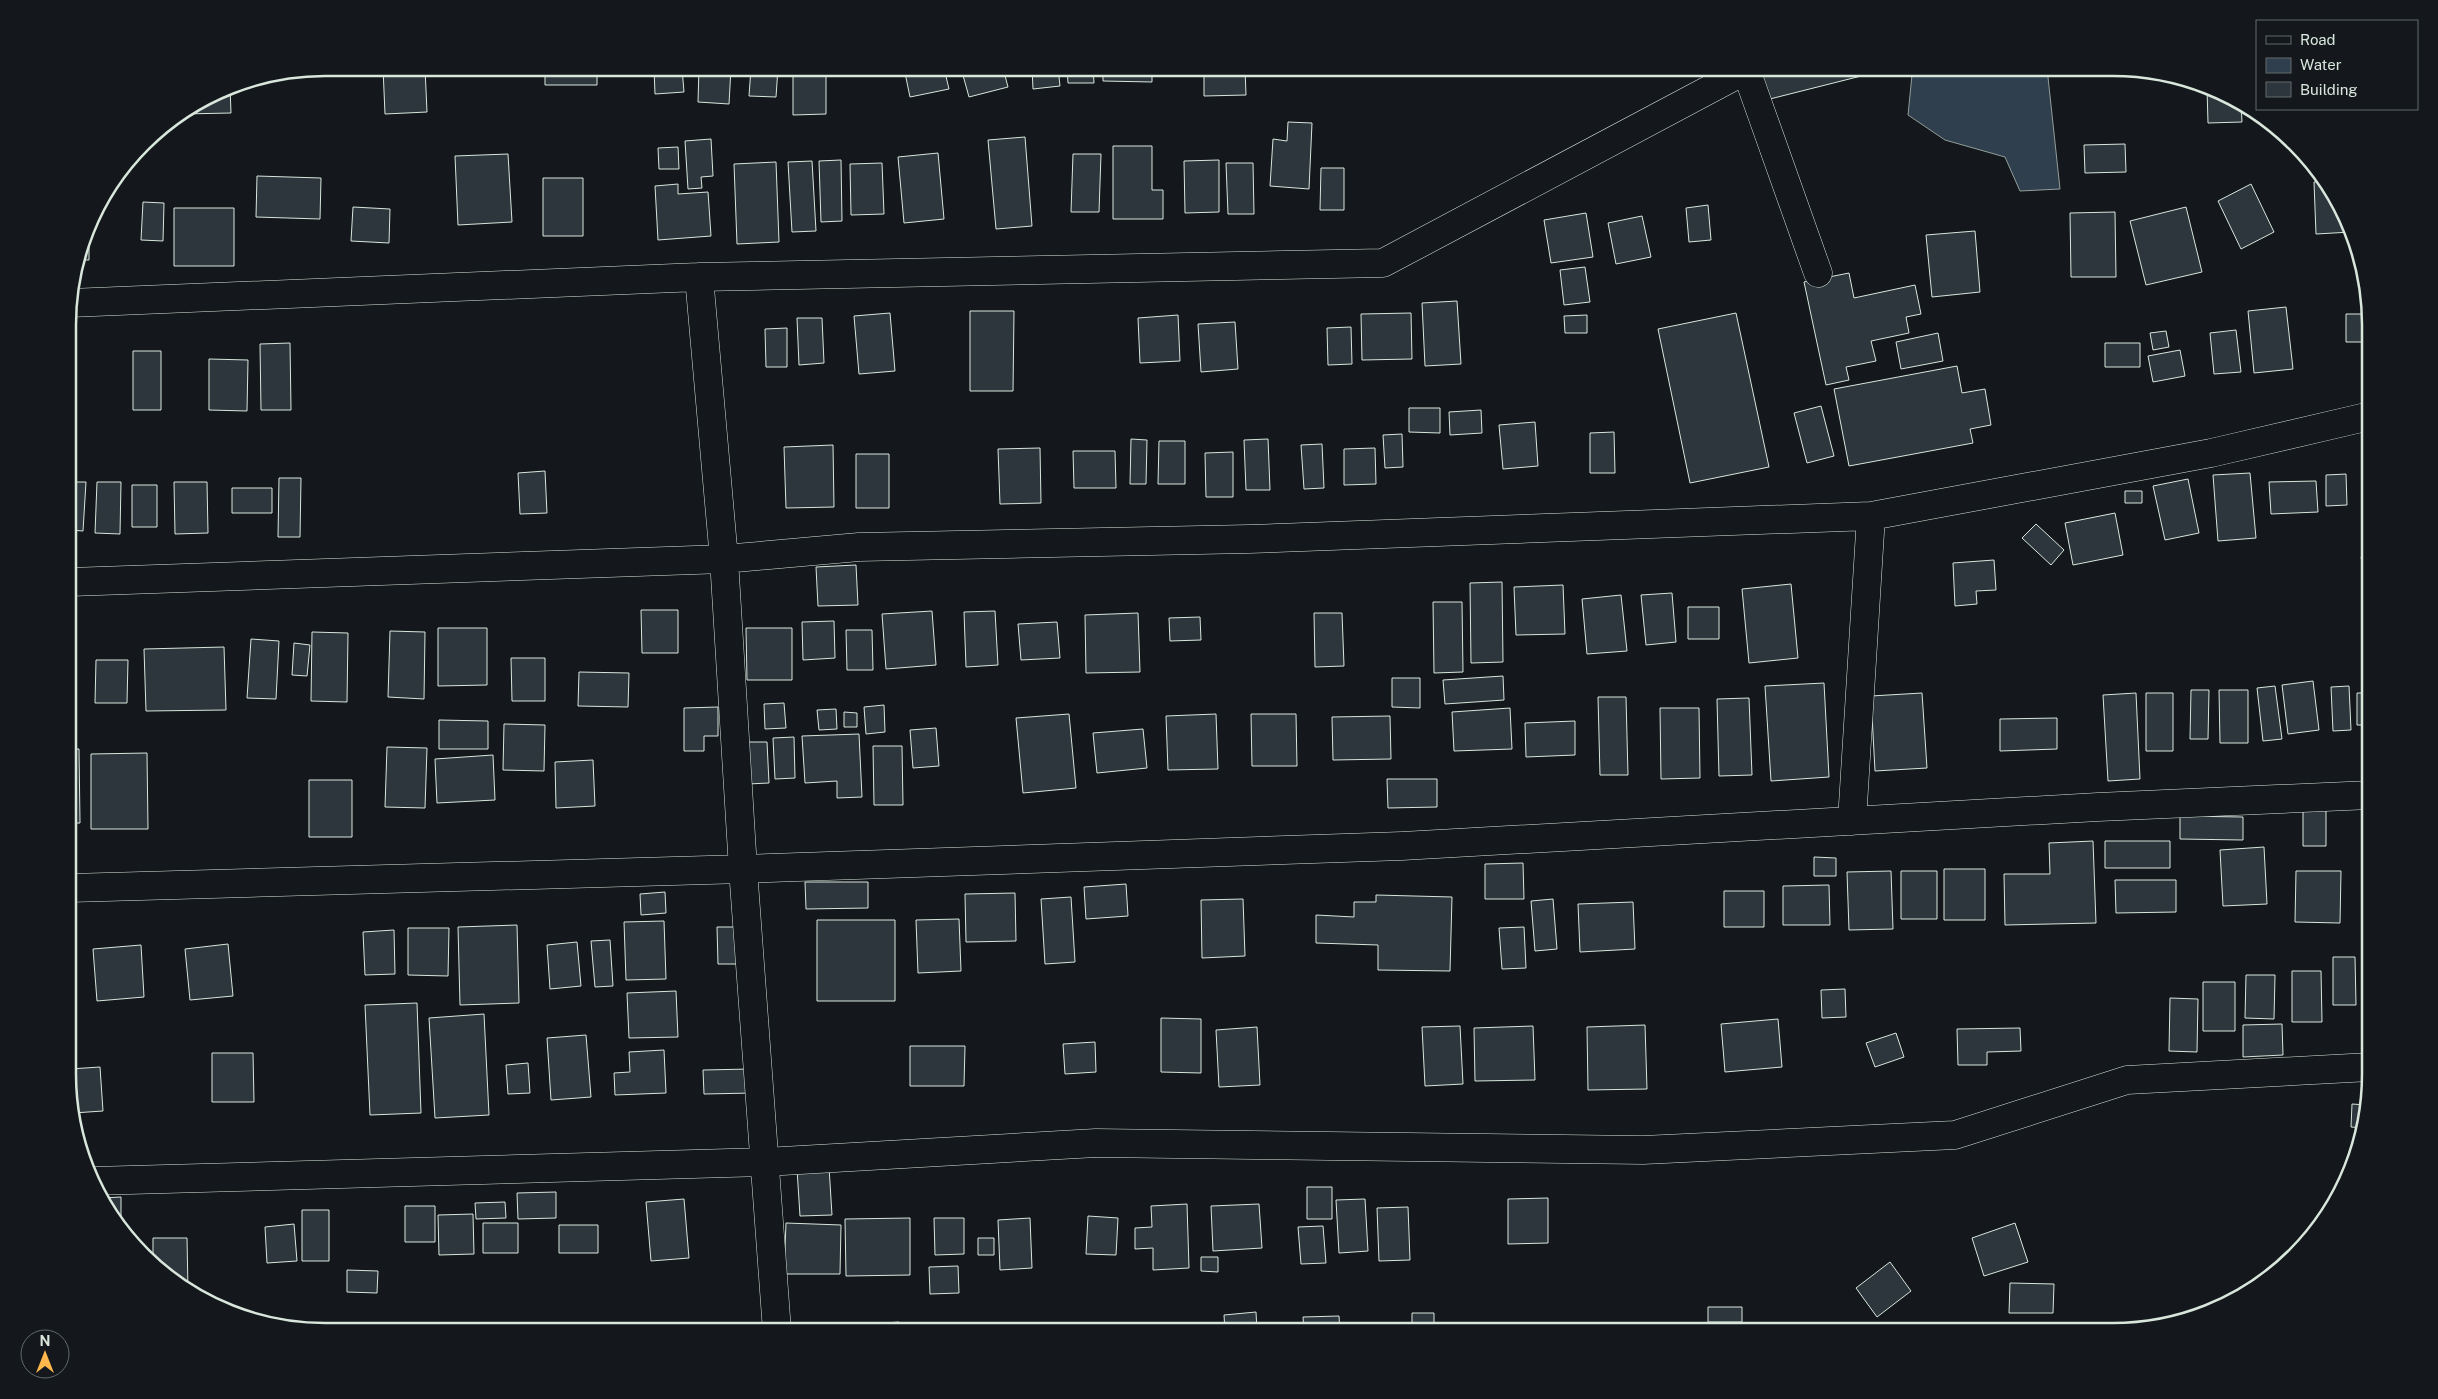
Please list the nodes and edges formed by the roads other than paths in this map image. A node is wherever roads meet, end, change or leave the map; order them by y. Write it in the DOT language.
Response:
graph roads {
  1 [pos="1735,76"];
  2 [pos="1748,76"];
  3 [pos="1818,274"];
  4 [pos="700,277"];
  5 [pos="77,303"];
  6 [pos="2362,418"];
  7 [pos="1870,516"];
  8 [pos="724,559"];
  9 [pos="76,582"];
  10 [pos="2362,795"];
  11 [pos="1852,821"];
  12 [pos="743,869"];
  13 [pos="76,888"];
  14 [pos="2362,1067"];
  15 [pos="765,1162"];
  16 [pos="101,1181"];
  17 [pos="776,1323"];
  1 -- 4 [label="street"];
  2 -- 3 [label="street"];
  4 -- 5 [label="street"];
  4 -- 8 [label="street"];
  6 -- 7 [label="street"];
  7 -- 8 [label="street"];
  7 -- 11 [label="street"];
  8 -- 9 [label="street"];
  8 -- 12 [label="street"];
  10 -- 11 [label="street"];
  11 -- 12 [label="street"];
  12 -- 13 [label="street"];
  12 -- 15 [label="street"];
  14 -- 15 [label="street"];
  15 -- 16 [label="street"];
  15 -- 17 [label="street"];
}
